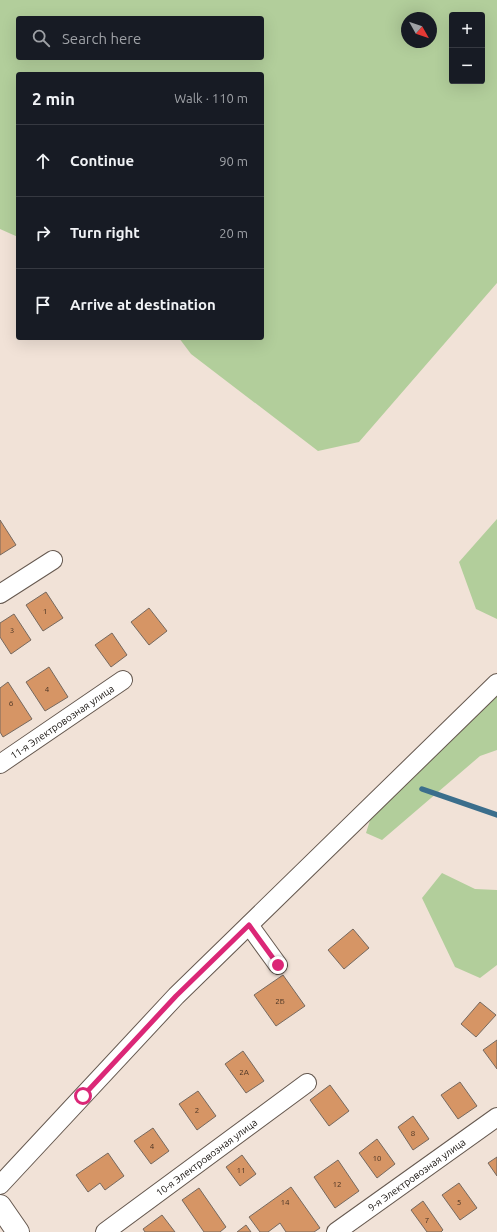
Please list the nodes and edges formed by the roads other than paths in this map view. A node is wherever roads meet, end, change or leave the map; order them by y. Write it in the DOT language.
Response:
graph roads {
  1 [pos="53,560"];
  2 [pos="0,594"];
  3 [pos="123,680"];
  4 [pos="497,683"];
  5 [pos="0,764"];
  6 [pos="249,925"];
  7 [pos="278,965"];
  8 [pos="307,1083"];
  9 [pos="497,1117"];
  10 [pos="0,1185"];
  11 [pos="0,1206"];
  12 [pos="18,1232"];
  13 [pos="105,1232"];
  14 [pos="336,1232"];
  1 -- 2 [label="street"];
  3 -- 5 [label="street, 11-я Электровозная улица"];
  4 -- 6 [label="street"];
  6 -- 7 [label="street"];
  6 -- 10 [label="street"];
  8 -- 13 [label="street, 10-я Электровозная улица"];
  9 -- 14 [label="street, 9-я Электровозная улица"];
  11 -- 12 [label="main road"];
}
